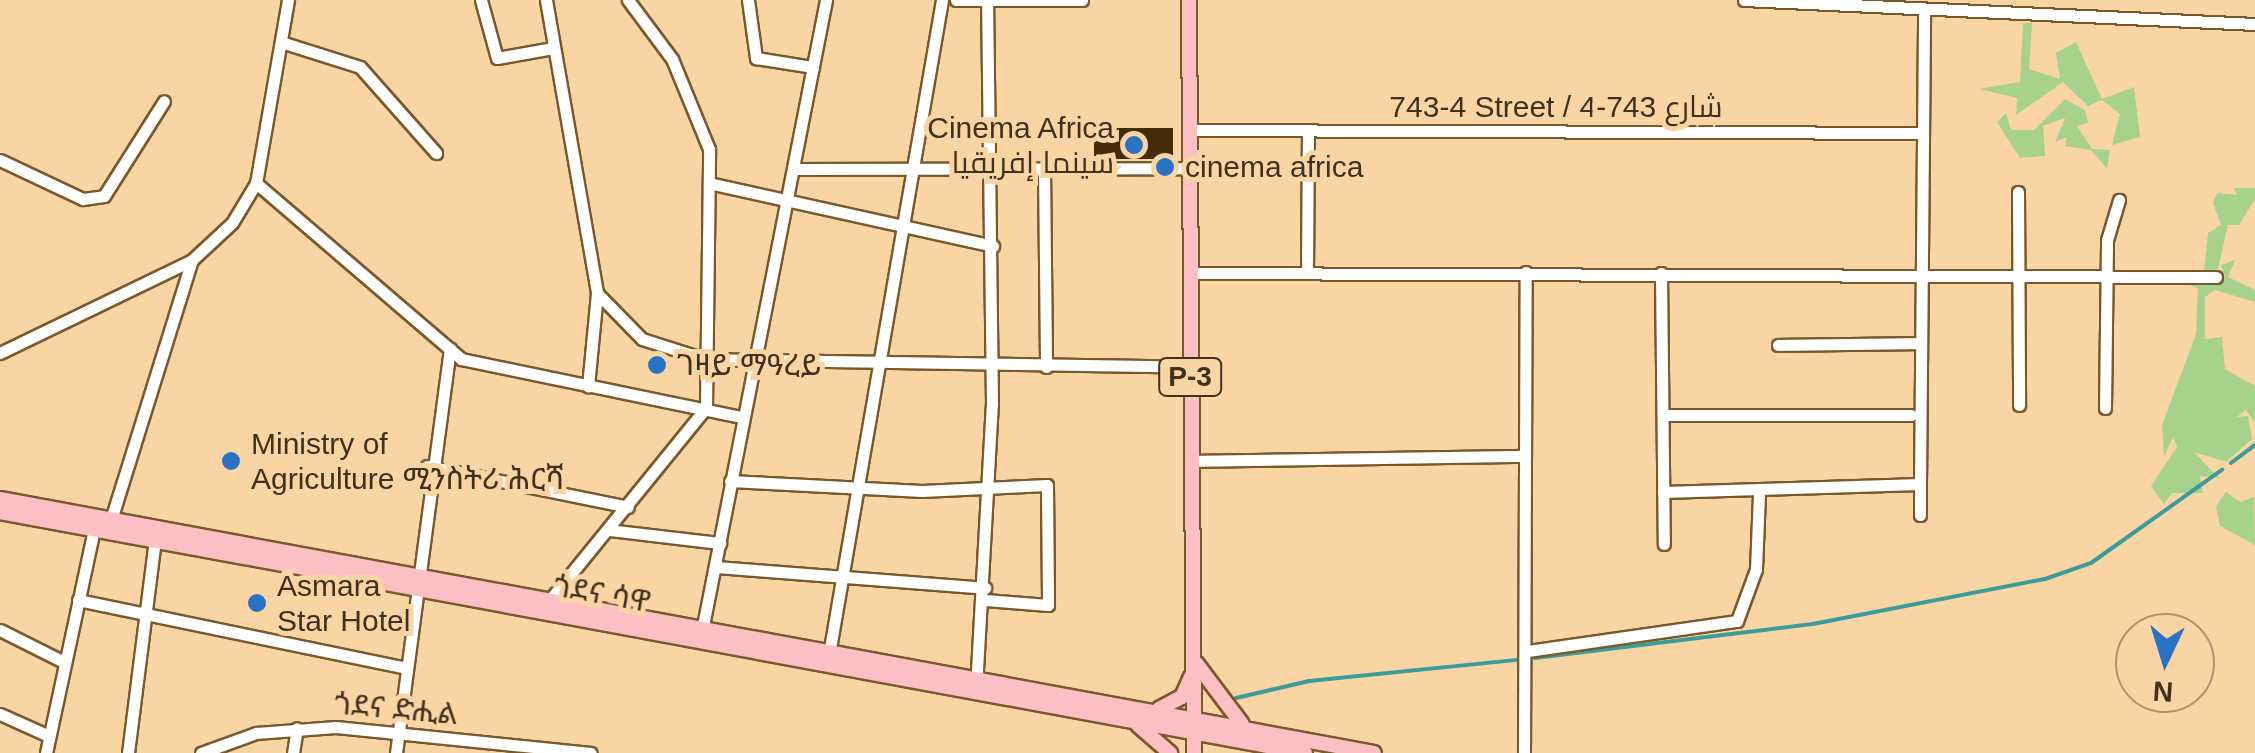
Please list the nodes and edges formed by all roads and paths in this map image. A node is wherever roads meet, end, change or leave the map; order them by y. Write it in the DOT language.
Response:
graph roads {
  1 [pos="288,0"];
  2 [pos="481,0"];
  3 [pos="546,0"];
  4 [pos="628,0"];
  5 [pos="748,0"];
  6 [pos="826,0"];
  7 [pos="942,0"];
  8 [pos="956,0"];
  9 [pos="1082,0"];
  10 [pos="1189,0"];
  11 [pos="1744,0"];
  12 [pos="987,1"];
  13 [pos="1924,10"];
  14 [pos="2255,24"];
  15 [pos="281,42"];
  16 [pos="553,48"];
  17 [pos="813,67"];
  18 [pos="164,100"];
  19 [pos="1189,130"];
  20 [pos="1308,132"];
  21 [pos="1922,133"];
  22 [pos="436,153"];
  23 [pos="0,160"];
  24 [pos="992,166"];
  25 [pos="911,168"];
  26 [pos="1044,168"];
  27 [pos="1189,168"];
  28 [pos="794,169"];
  29 [pos="256,183"];
  30 [pos="709,183"];
  31 [pos="2018,192"];
  32 [pos="787,199"];
  33 [pos="2119,200"];
  34 [pos="902,225"];
  35 [pos="994,246"];
  36 [pos="192,260"];
  37 [pos="1307,272"];
  38 [pos="1526,272"];
  39 [pos="2017,272"];
  40 [pos="2106,272"];
  41 [pos="1190,273"];
  42 [pos="1661,273"];
  43 [pos="1920,274"];
  44 [pos="2216,277"];
  45 [pos="597,294"];
  46 [pos="1921,343"];
  47 [pos="1778,345"];
  48 [pos="450,349"];
  49 [pos="0,352"];
  50 [pos="705,359"];
  51 [pos="879,360"];
  52 [pos="753,362"];
  53 [pos="990,366"];
  54 [pos="1190,366"];
  55 [pos="1046,367"];
  56 [pos="588,387"];
  57 [pos="2019,406"];
  58 [pos="706,408"];
  59 [pos="2105,408"];
  60 [pos="1663,415"];
  61 [pos="1910,415"];
  62 [pos="741,416"];
  63 [pos="1526,456"];
  64 [pos="1191,461"];
  65 [pos="427,466"];
  66 [pos="730,481"];
  67 [pos="1920,484"];
  68 [pos="858,489"];
  69 [pos="989,490"];
  70 [pos="1663,492"];
  71 [pos="1759,493"];
  72 [pos="0,500"];
  73 [pos="628,507"];
  74 [pos="0,512"];
  75 [pos="1920,515"];
  76 [pos="104,527"];
  77 [pos="609,530"];
  78 [pos="155,540"];
  79 [pos="720,543"];
  80 [pos="1664,544"];
  81 [pos="714,567"];
  82 [pos="844,575"];
  83 [pos="414,582"];
  84 [pos="985,594"];
  85 [pos="78,600"];
  86 [pos="544,606"];
  87 [pos="144,612"];
  88 [pos="0,630"];
  89 [pos="701,634"];
  90 [pos="1528,651"];
  91 [pos="829,658"];
  92 [pos="64,662"];
  93 [pos="1194,664"];
  94 [pos="406,668"];
  95 [pos="977,685"];
  96 [pos="1145,710"];
  97 [pos="0,714"];
  98 [pos="1195,716"];
  99 [pos="1134,722"];
  100 [pos="296,728"];
  101 [pos="1247,728"];
  102 [pos="399,732"];
  103 [pos="1194,734"];
  104 [pos="49,736"];
  105 [pos="503,748"];
  106 [pos="1275,748"];
  107 [pos="46,753"];
  108 [pos="128,753"];
  109 [pos="201,753"];
  110 [pos="293,753"];
  111 [pos="396,753"];
  112 [pos="591,753"];
  113 [pos="1170,753"];
  114 [pos="1194,753"];
  115 [pos="1259,753"];
  116 [pos="1305,753"];
  117 [pos="1374,753"];
  118 [pos="1524,753"];
  1 -- 15 [label="street"];
  2 -- 16 [label="street"];
  3 -- 16 [label="street"];
  4 -- 30 [label="street"];
  5 -- 17 [label="street"];
  6 -- 17 [label="street"];
  7 -- 25 [label="street"];
  8 -- 12 [label="street"];
  9 -- 12 [label="street"];
  10 -- 19 [label="main road, P-3"];
  11 -- 13 [label="street"];
  12 -- 24 [label="street"];
  13 -- 14 [label="street"];
  13 -- 21 [label="street"];
  15 -- 22 [label="street"];
  15 -- 29 [label="street"];
  16 -- 45 [label="street"];
  17 -- 28 [label="street"];
  18 -- 23 [label="street"];
  19 -- 20 [label="street, 743-4 Street / شارع 743-4"];
  19 -- 27 [label="main road, P-3"];
  20 -- 21 [label="street, 743-4 Street / شارع 743-4"];
  20 -- 37 [label="street"];
  21 -- 43 [label="street"];
  24 -- 25 [label="street"];
  24 -- 26 [label="street"];
  24 -- 35 [label="street"];
  25 -- 28 [label="street"];
  25 -- 34 [label="street"];
  26 -- 27 [label="street"];
  26 -- 55 [label="street"];
  27 -- 41 [label="main road, P-3"];
  28 -- 32 [label="street"];
  29 -- 36 [label="street"];
  29 -- 48 [label="street"];
  30 -- 32 [label="street"];
  30 -- 50 [label="street"];
  31 -- 39 [label="street"];
  32 -- 34 [label="street"];
  32 -- 52 [label="street"];
  33 -- 40 [label="street"];
  34 -- 35 [label="street"];
  34 -- 51 [label="street"];
  35 -- 53 [label="street"];
  36 -- 49 [label="street"];
  36 -- 76 [label="street"];
  37 -- 38 [label="street"];
  37 -- 41 [label="street"];
  38 -- 42 [label="street"];
  38 -- 63 [label="street"];
  39 -- 40 [label="street"];
  39 -- 43 [label="street"];
  39 -- 57 [label="street"];
  40 -- 44 [label="street"];
  40 -- 59 [label="street"];
  41 -- 54 [label="main road, P-3"];
  42 -- 43 [label="street"];
  42 -- 60 [label="street"];
  43 -- 46 [label="street"];
  45 -- 50 [label="street"];
  45 -- 56 [label="street"];
  46 -- 47 [label="street"];
  46 -- 67 [label="street"];
  48 -- 56 [label="street"];
  48 -- 65 [label="street"];
  50 -- 52 [label="street"];
  50 -- 58 [label="street"];
  51 -- 52 [label="street"];
  51 -- 53 [label="street"];
  51 -- 68 [label="street"];
  52 -- 62 [label="street"];
  53 -- 55 [label="street"];
  53 -- 69 [label="street"];
  54 -- 55 [label="street"];
  54 -- 64 [label="main road, P-3"];
  56 -- 58 [label="street"];
  58 -- 62 [label="street"];
  58 -- 73 [label="street"];
  60 -- 61 [label="street"];
  60 -- 70 [label="street"];
  62 -- 66 [label="street"];
  63 -- 64 [label="street"];
  63 -- 90 [label="street"];
  64 -- 93 [label="main road, P-3"];
  65 -- 73 [label="street"];
  65 -- 83 [label="street"];
  66 -- 68 [label="street"];
  66 -- 79 [label="street"];
  67 -- 71 [label="street"];
  67 -- 75 [label="street"];
  68 -- 69 [label="street"];
  68 -- 82 [label="street"];
  69 -- 84 [label="street"];
  69 -- 84 [label="street"];
  70 -- 71 [label="street"];
  70 -- 80 [label="street"];
  71 -- 90 [label="street"];
  72 -- 76 [label="main road, ጎደና ሳዋ"];
  73 -- 77 [label="street"];
  74 -- 76 [label="main road, ጎደና ሳዋ"];
  76 -- 78 [label="main road, ጎደና ሳዋ"];
  76 -- 83 [label="main road, ጎደና ሳዋ"];
  76 -- 85 [label="street"];
  77 -- 79 [label="street"];
  77 -- 86 [label="street"];
  78 -- 83 [label="main road, ጎደና ሳዋ"];
  78 -- 87 [label="street"];
  79 -- 81 [label="street"];
  81 -- 82 [label="street"];
  81 -- 89 [label="street"];
  82 -- 84 [label="street"];
  82 -- 91 [label="street"];
  83 -- 86 [label="main road, ጎደና ሳዋ"];
  83 -- 94 [label="street"];
  84 -- 95 [label="street"];
  85 -- 87 [label="street"];
  85 -- 92 [label="street"];
  86 -- 89 [label="main road, ጎደና ሳዋ"];
  87 -- 94 [label="street"];
  87 -- 108 [label="street"];
  88 -- 92 [label="street"];
  89 -- 91 [label="main road, ጎደና ሳዋ"];
  90 -- 118 [label="street"];
  91 -- 95 [label="main road, ጎደና ሳዋ"];
  92 -- 104 [label="street"];
  93 -- 96 [label="main road"];
  93 -- 98 [label="main road, P-3"];
  93 -- 101 [label="main road"];
  94 -- 102 [label="street"];
  95 -- 96 [label="main road, ጎደና ሳዋ"];
  95 -- 99 [label="main road, ጎደና ሳዋ"];
  96 -- 98 [label="main road, ጎደና ሳዋ"];
  97 -- 104 [label="street"];
  98 -- 101 [label="main road, ጎደና ሳዋ"];
  98 -- 103 [label="main road, P-3"];
  99 -- 103 [label="main road, ጎደና ሳዋ"];
  99 -- 113 [label="main road"];
  100 -- 102 [label="street, ጎደና ድሒል"];
  100 -- 109 [label="street, ጎደና ድሒል"];
  100 -- 110 [label="street"];
  101 -- 117 [label="main road, ጎደና ሳዋ"];
  102 -- 105 [label="street, ጎደና ድሒል"];
  102 -- 111 [label="street"];
  103 -- 106 [label="main road, ጎደና ሳዋ"];
  103 -- 114 [label="main road, P-3"];
  104 -- 107 [label="street"];
  105 -- 112 [label="street, ጎደና ድሒል"];
  106 -- 115 [label="main road"];
  106 -- 116 [label="main road, ጎደና ሳዋ"];
}
